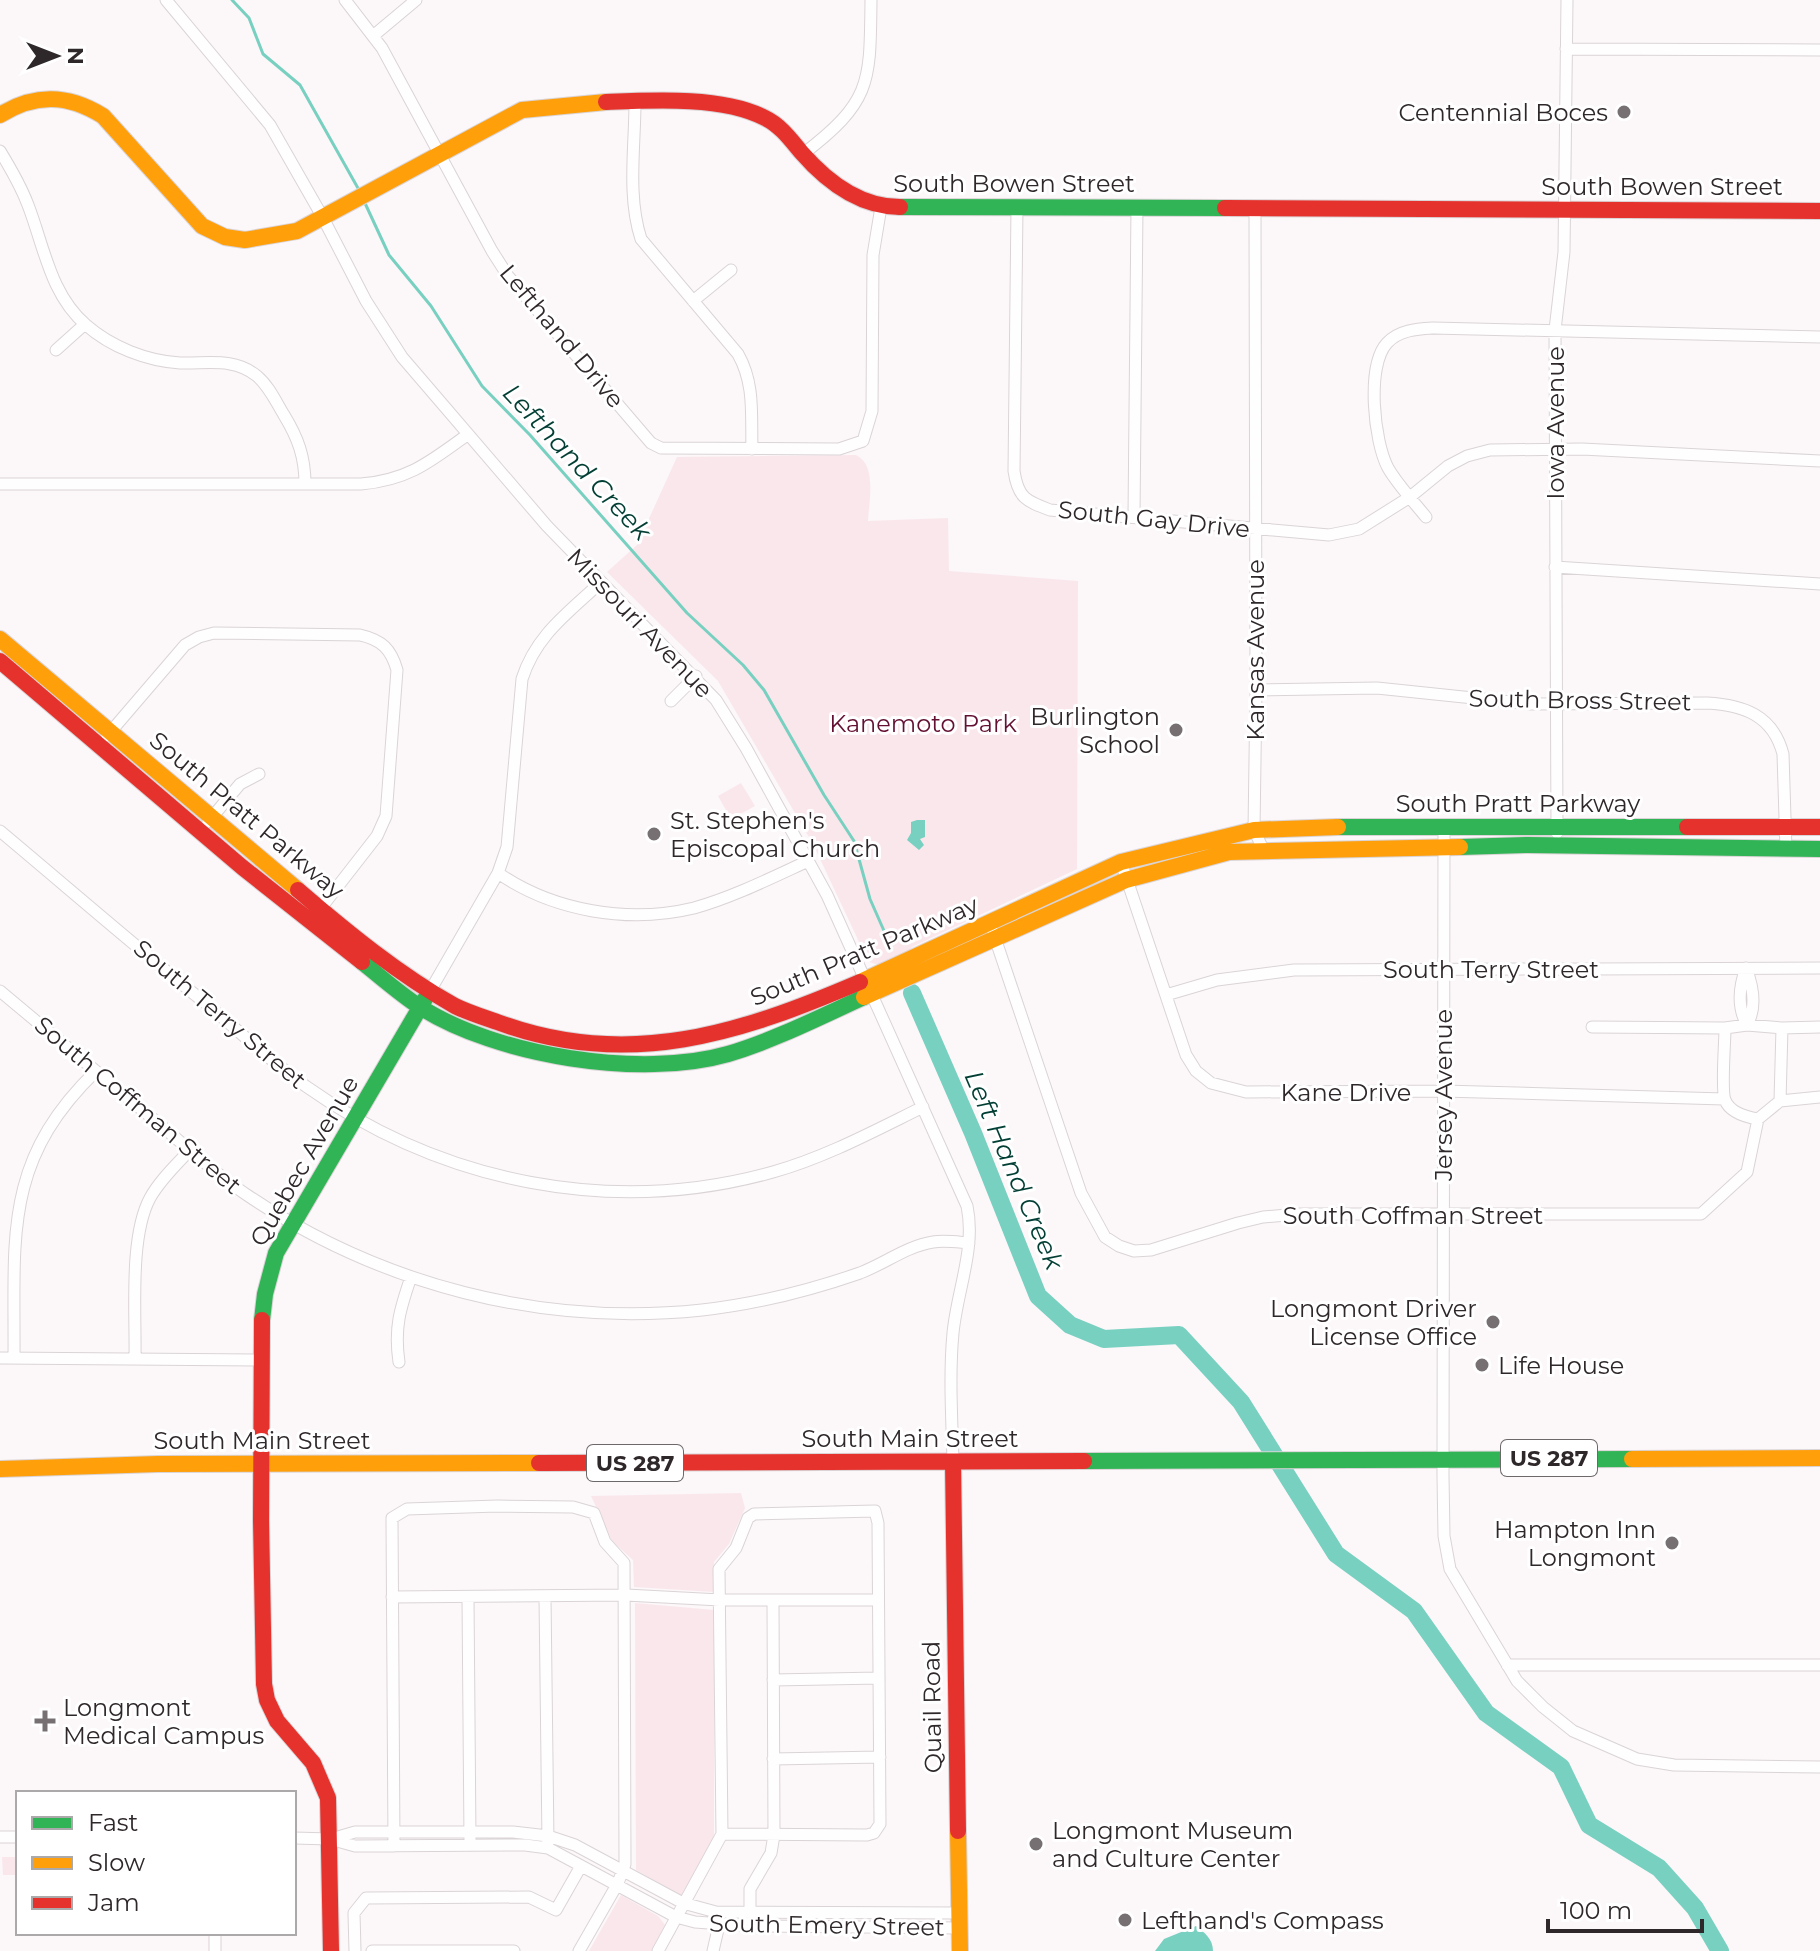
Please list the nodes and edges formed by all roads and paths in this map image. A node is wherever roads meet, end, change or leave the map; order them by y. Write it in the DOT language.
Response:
graph roads {
  1 [pos="166,0"];
  2 [pos="345,0"];
  3 [pos="416,0"];
  4 [pos="871,0"];
  5 [pos="1567,0"];
  6 [pos="373,36"];
  7 [pos="1566,49"];
  8 [pos="1820,50"];
  9 [pos="635,102"];
  10 [pos="0,115"];
  11 [pos="0,151"];
  12 [pos="440,153"];
  13 [pos="803,154"];
  14 [pos="881,207"];
  15 [pos="1017,207"];
  16 [pos="1137,207"];
  17 [pos="1255,208"];
  18 [pos="1565,210"];
  19 [pos="1820,211"];
  20 [pos="322,216"];
  21 [pos="731,270"];
  22 [pos="693,301"];
  23 [pos="85,324"];
  24 [pos="1555,330"];
  25 [pos="1820,337"];
  26 [pos="56,350"];
  27 [pos="467,435"];
  28 [pos="752,449"];
  29 [pos="1555,449"];
  30 [pos="1820,461"];
  31 [pos="0,484"];
  32 [pos="305,484"];
  33 [pos="1410,497"];
  34 [pos="1134,517"];
  35 [pos="1426,517"];
  36 [pos="1255,529"];
  37 [pos="1555,567"];
  38 [pos="601,582"];
  39 [pos="1820,584"];
  40 [pos="2,654"];
  41 [pos="696,676"];
  42 [pos="1256,690"];
  43 [pos="671,701"];
  44 [pos="1556,705"];
  45 [pos="110,732"];
  46 [pos="100,747"];
  47 [pos="259,774"];
  48 [pos="211,818"];
  49 [pos="1557,826"];
  50 [pos="1444,827"];
  51 [pos="1784,827"];
  52 [pos="1820,827"];
  53 [pos="1254,830"];
  54 [pos="0,831"];
  55 [pos="200,831"];
  56 [pos="1557,846"];
  57 [pos="1443,847"];
  58 [pos="1263,849"];
  59 [pos="1820,849"];
  60 [pos="1786,850"];
  61 [pos="808,861"];
  62 [pos="1121,862"];
  63 [pos="498,873"];
  64 [pos="1126,880"];
  65 [pos="315,916"];
  66 [pos="993,932"];
  67 [pos="1746,968"];
  68 [pos="1820,968"];
  69 [pos="1444,969"];
  70 [pos="867,986"];
  71 [pos="0,991"];
  72 [pos="430,991"];
  73 [pos="1166,995"];
  74 [pos="420,1007"];
  75 [pos="1747,1025"];
  76 [pos="1592,1027"];
  77 [pos="1820,1027"];
  78 [pos="1725,1028"];
  79 [pos="1782,1028"];
  80 [pos="96,1071"];
  81 [pos="1443,1091"];
  82 [pos="1820,1097"];
  83 [pos="1724,1099"];
  84 [pos="1780,1101"];
  85 [pos="923,1107"];
  86 [pos="355,1118"];
  87 [pos="1758,1119"];
  88 [pos="190,1150"];
  89 [pos="1443,1214"];
  90 [pos="292,1224"];
  91 [pos="969,1243"];
  92 [pos="411,1277"];
  93 [pos="0,1358"];
  94 [pos="14,1358"];
  95 [pos="135,1359"];
  96 [pos="261,1360"];
  97 [pos="399,1362"];
  98 [pos="1820,1458"];
  99 [pos="1443,1459"];
  100 [pos="953,1462"];
  101 [pos="260,1465"];
  102 [pos="0,1469"];
  103 [pos="626,1595"];
  104 [pos="392,1597"];
  105 [pos="468,1597"];
  106 [pos="545,1597"];
  107 [pos="720,1600"];
  108 [pos="878,1600"];
  109 [pos="773,1601"];
  110 [pos="1507,1665"];
  111 [pos="1820,1665"];
  112 [pos="879,1678"];
  113 [pos="773,1680"];
  114 [pos="880,1757"];
  115 [pos="773,1759"];
  116 [pos="1820,1767"];
  117 [pos="722,1834"];
  118 [pos="774,1835"];
  119 [pos="296,1838"];
  120 [pos="330,1839"];
  121 [pos="470,1839"];
  122 [pos="394,1840"];
  123 [pos="548,1842"];
  124 [pos="581,1866"];
  125 [pos="624,1871"];
  126 [pos="617,1885"];
  127 [pos="683,1903"];
  128 [pos="840,1914"];
  129 [pos="676,1917"];
  130 [pos="750,1920"];
  131 [pos="960,1920"];
  132 [pos="719,1925"];
  133 [pos="839,1927"];
  134 [pos="331,1951"];
  135 [pos="355,1951"];
  136 [pos="372,1951"];
  137 [pos="514,1951"];
  138 [pos="579,1951"];
  139 [pos="658,1951"];
  140 [pos="713,1951"];
  141 [pos="960,1951"];
  1 -- 20 [label="street, Missouri Avenue"];
  2 -- 6 [label="street, Lefthand Drive"];
  3 -- 6 [label="street"];
  4 -- 13 [label="street"];
  5 -- 7 [label="street, Iowa Avenue"];
  6 -- 12 [label="street, Lefthand Drive"];
  7 -- 8 [label="street"];
  7 -- 18 [label="street, Iowa Avenue"];
  9 -- 12 [label="street, South Bowen Street"];
  9 -- 13 [label="street, South Bowen Street"];
  9 -- 22 [label="street"];
  10 -- 20 [label="street, South Bowen Street"];
  11 -- 23 [label="street"];
  12 -- 20 [label="street, South Bowen Street"];
  12 -- 28 [label="street, Lefthand Drive"];
  13 -- 14 [label="street, South Bowen Street"];
  14 -- 15 [label="street, South Bowen Street"];
  14 -- 28 [label="street, Lefthand Drive"];
  15 -- 16 [label="street, South Bowen Street"];
  15 -- 34 [label="street, South Gay Drive"];
  16 -- 17 [label="street, South Bowen Street"];
  16 -- 34 [label="street"];
  17 -- 18 [label="street, South Bowen Street"];
  17 -- 36 [label="street, Kansas Avenue"];
  18 -- 19 [label="street, South Bowen Street"];
  18 -- 24 [label="street, Iowa Avenue"];
  20 -- 27 [label="street, Missouri Avenue"];
  21 -- 22 [label="street"];
  22 -- 28 [label="street"];
  23 -- 26 [label="street"];
  23 -- 32 [label="street"];
  24 -- 25 [label="street"];
  24 -- 29 [label="street, Iowa Avenue"];
  24 -- 33 [label="street"];
  27 -- 32 [label="street"];
  27 -- 38 [label="street, Missouri Avenue"];
  29 -- 30 [label="street, South Gay Drive"];
  29 -- 33 [label="street, South Gay Drive"];
  29 -- 37 [label="street, Iowa Avenue"];
  31 -- 32 [label="street"];
  33 -- 35 [label="street"];
  33 -- 36 [label="street, South Gay Drive"];
  34 -- 36 [label="street, South Gay Drive"];
  36 -- 42 [label="street, Kansas Avenue"];
  37 -- 39 [label="street"];
  37 -- 44 [label="street, Iowa Avenue"];
  38 -- 41 [label="street, Missouri Avenue"];
  38 -- 63 [label="street, Quebec Avenue"];
  40 -- 45 [label="street, South Pratt Parkway"];
  40 -- 46 [label="street, South Pratt Parkway"];
  41 -- 43 [label="street"];
  41 -- 61 [label="street, Missouri Avenue"];
  42 -- 44 [label="street, South Bross Street"];
  42 -- 53 [label="street, Kansas Avenue"];
  44 -- 49 [label="street, Iowa Avenue"];
  44 -- 51 [label="street, South Bross Street"];
  45 -- 46 [label="street"];
  45 -- 48 [label="street, South Pratt Parkway"];
  45 -- 65 [label="street"];
  46 -- 55 [label="street, South Pratt Parkway"];
  47 -- 48 [label="street"];
  48 -- 55 [label="street"];
  48 -- 65 [label="street, South Pratt Parkway"];
  49 -- 50 [label="street, South Pratt Parkway"];
  49 -- 51 [label="street, South Pratt Parkway"];
  49 -- 56 [label="street, Iowa Avenue"];
  50 -- 53 [label="street, South Pratt Parkway"];
  50 -- 57 [label="street, Jersey Avenue"];
  51 -- 52 [label="street, South Pratt Parkway"];
  51 -- 60 [label="street, South Bross Street"];
  53 -- 58 [label="street, Kansas Avenue"];
  53 -- 62 [label="street, South Pratt Parkway"];
  54 -- 86 [label="street, South Terry Street"];
  55 -- 65 [label="street, South Pratt Parkway"];
  56 -- 57 [label="street, South Pratt Parkway"];
  56 -- 60 [label="street, South Pratt Parkway"];
  57 -- 58 [label="street, South Pratt Parkway"];
  57 -- 69 [label="street, Jersey Avenue"];
  58 -- 64 [label="street, South Pratt Parkway"];
  59 -- 60 [label="street, South Pratt Parkway"];
  61 -- 63 [label="street"];
  61 -- 70 [label="street, Missouri Avenue"];
  62 -- 64 [label="street, Kane Drive"];
  62 -- 66 [label="street, South Pratt Parkway"];
  63 -- 72 [label="street, Quebec Avenue"];
  64 -- 66 [label="street, South Pratt Parkway"];
  64 -- 73 [label="street, Kane Drive"];
  65 -- 72 [label="street, South Pratt Parkway"];
  65 -- 74 [label="street, South Pratt Parkway"];
  66 -- 70 [label="street, South Pratt Parkway"];
  66 -- 89 [label="street, South Coffman Street"];
  67 -- 68 [label="street, South Terry Street"];
  67 -- 69 [label="street, South Terry Street"];
  67 -- 75 [label="street"];
  69 -- 73 [label="street, South Terry Street"];
  69 -- 81 [label="street, Jersey Avenue"];
  70 -- 72 [label="street, South Pratt Parkway"];
  70 -- 74 [label="street, South Pratt Parkway"];
  70 -- 85 [label="street, Missouri Avenue"];
  71 -- 80 [label="street, South Coffman Street"];
  72 -- 74 [label="street, Quebec Avenue"];
  73 -- 81 [label="street, Kane Drive"];
  74 -- 86 [label="street, Quebec Avenue"];
  75 -- 78 [label="street"];
  75 -- 79 [label="street"];
  76 -- 78 [label="street"];
  77 -- 79 [label="street"];
  78 -- 83 [label="street"];
  79 -- 84 [label="street"];
  80 -- 88 [label="street, South Coffman Street"];
  80 -- 94 [label="street"];
  81 -- 83 [label="street, Kane Drive"];
  81 -- 89 [label="street, Jersey Avenue"];
  82 -- 84 [label="street"];
  83 -- 87 [label="street, Kane Drive"];
  84 -- 87 [label="street"];
  85 -- 86 [label="street, South Terry Street"];
  85 -- 91 [label="street, Missouri Avenue"];
  86 -- 90 [label="street, Quebec Avenue"];
  87 -- 89 [label="street, South Coffman Street"];
  88 -- 90 [label="street, South Coffman Street"];
  88 -- 95 [label="street"];
  89 -- 99 [label="street, Jersey Avenue"];
  90 -- 92 [label="street, South Coffman Street"];
  90 -- 96 [label="street, Quebec Avenue"];
  91 -- 92 [label="street, South Coffman Street"];
  91 -- 100 [label="street, Missouri Avenue"];
  92 -- 97 [label="street"];
  93 -- 94 [label="street"];
  94 -- 95 [label="street"];
  95 -- 96 [label="street"];
  96 -- 101 [label="street, Quebec Avenue"];
  98 -- 99 [label="street, South Main Street / US 287"];
  99 -- 100 [label="street, South Main Street / US 287"];
  99 -- 110 [label="street"];
  100 -- 101 [label="street, South Main Street / US 287"];
  100 -- 131 [label="street, Quail Road"];
  101 -- 102 [label="street, South Main Street / US 287"];
  101 -- 120 [label="street, Quebec Avenue"];
  103 -- 104 [label="street"];
  103 -- 106 [label="street"];
  103 -- 107 [label="street"];
  103 -- 125 [label="street"];
  104 -- 105 [label="street"];
  104 -- 122 [label="street"];
  105 -- 106 [label="street"];
  105 -- 121 [label="street"];
  106 -- 123 [label="street"];
  107 -- 108 [label="street"];
  107 -- 109 [label="street"];
  107 -- 117 [label="street"];
  108 -- 109 [label="street"];
  108 -- 112 [label="street"];
  109 -- 113 [label="street"];
  110 -- 111 [label="street"];
  110 -- 116 [label="street"];
  112 -- 113 [label="street"];
  112 -- 114 [label="street"];
  113 -- 115 [label="street"];
  114 -- 115 [label="street"];
  114 -- 118 [label="street"];
  115 -- 118 [label="street"];
  117 -- 118 [label="street"];
  117 -- 127 [label="street"];
  118 -- 130 [label="street"];
  119 -- 120 [label="street, South Emery Street"];
  120 -- 122 [label="street, South Emery Street"];
  120 -- 134 [label="street, Quebec Avenue"];
  121 -- 122 [label="street, South Emery Street"];
  121 -- 123 [label="street, South Emery Street"];
  123 -- 124 [label="street, South Emery Street"];
  123 -- 125 [label="street, South Emery Street"];
  124 -- 126 [label="street, South Emery Street"];
  124 -- 135 [label="street"];
  125 -- 126 [label="street"];
  125 -- 127 [label="street, South Emery Street"];
  126 -- 129 [label="street, South Emery Street"];
  126 -- 138 [label="street"];
  127 -- 129 [label="street"];
  127 -- 130 [label="street, South Emery Street"];
  128 -- 130 [label="street, South Emery Street"];
  128 -- 131 [label="street, South Emery Street"];
  128 -- 133 [label="street"];
  129 -- 132 [label="street, South Emery Street"];
  129 -- 139 [label="street"];
  130 -- 132 [label="street, South Emery Street"];
  130 -- 133 [label="street, South Emery Street"];
  131 -- 133 [label="street, South Emery Street"];
  131 -- 141 [label="street, Quail Road"];
  132 -- 140 [label="street"];
  136 -- 137 [label="street"];
}
